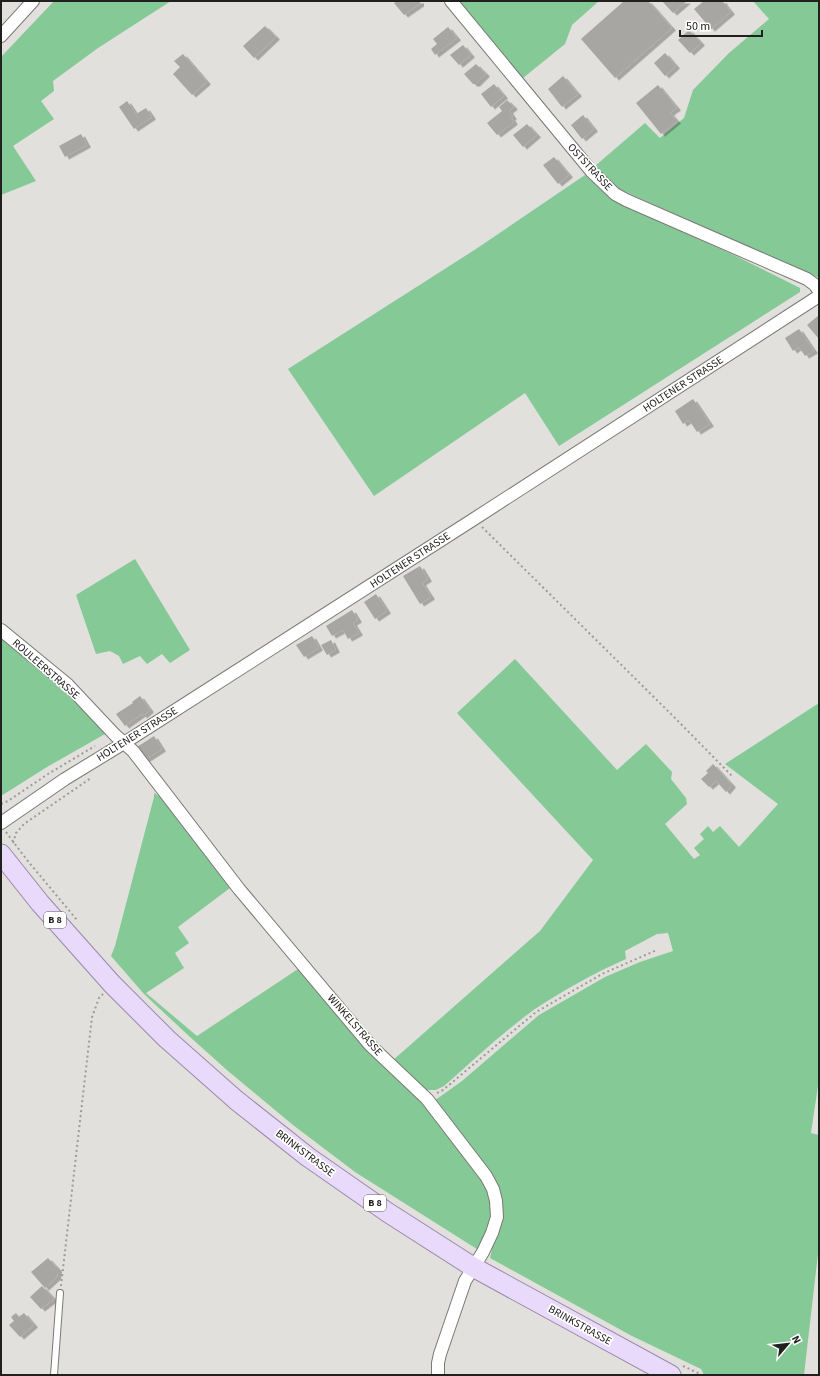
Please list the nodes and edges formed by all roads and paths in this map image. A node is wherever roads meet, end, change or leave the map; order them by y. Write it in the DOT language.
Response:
graph roads {
  1 [pos="33,1"];
  2 [pos="451,1"];
  3 [pos="1,36"];
  4 [pos="819,291"];
  5 [pos="819,296"];
  6 [pos="474,519"];
  7 [pos="1,630"];
  8 [pos="124,743"];
  9 [pos="96,774"];
  10 [pos="733,778"];
  11 [pos="3,827"];
  12 [pos="8,847"];
  13 [pos="77,920"];
  14 [pos="657,950"];
  15 [pos="104,994"];
  16 [pos="427,1098"];
  17 [pos="473,1267"];
  18 [pos="60,1293"];
  19 [pos="677,1370"];
  20 [pos="54,1375"];
  21 [pos="438,1375"];
  22 [pos="699,1375"];
  1 -- 3 [label="street"];
  2 -- 4 [label="street, OSTSTRASSE"];
  5 -- 6 [label="street, HOLTENER STRASSE"];
  6 -- 8 [label="street, HOLTENER STRASSE"];
  6 -- 10 [label="path"];
  7 -- 8 [label="street, ROULEERSTRASSE"];
  8 -- 11 [label="street, HOLTENER STRASSE"];
  8 -- 16 [label="street, WINKELSTRASSE"];
  9 -- 12 [label="path"];
  11 -- 12 [label="path"];
  12 -- 13 [label="path"];
  12 -- 17 [label="main road, BRINKSTRASSE / B 8"];
  14 -- 16 [label="path"];
  15 -- 18 [label="path"];
  16 -- 17 [label="street, WINKELSTRASSE"];
  17 -- 19 [label="main road, BRINKSTRASSE / B 8"];
  17 -- 21 [label="street, WINKELSTRASSE"];
  18 -- 20 [label="lane"];
  19 -- 22 [label="path"];
}
